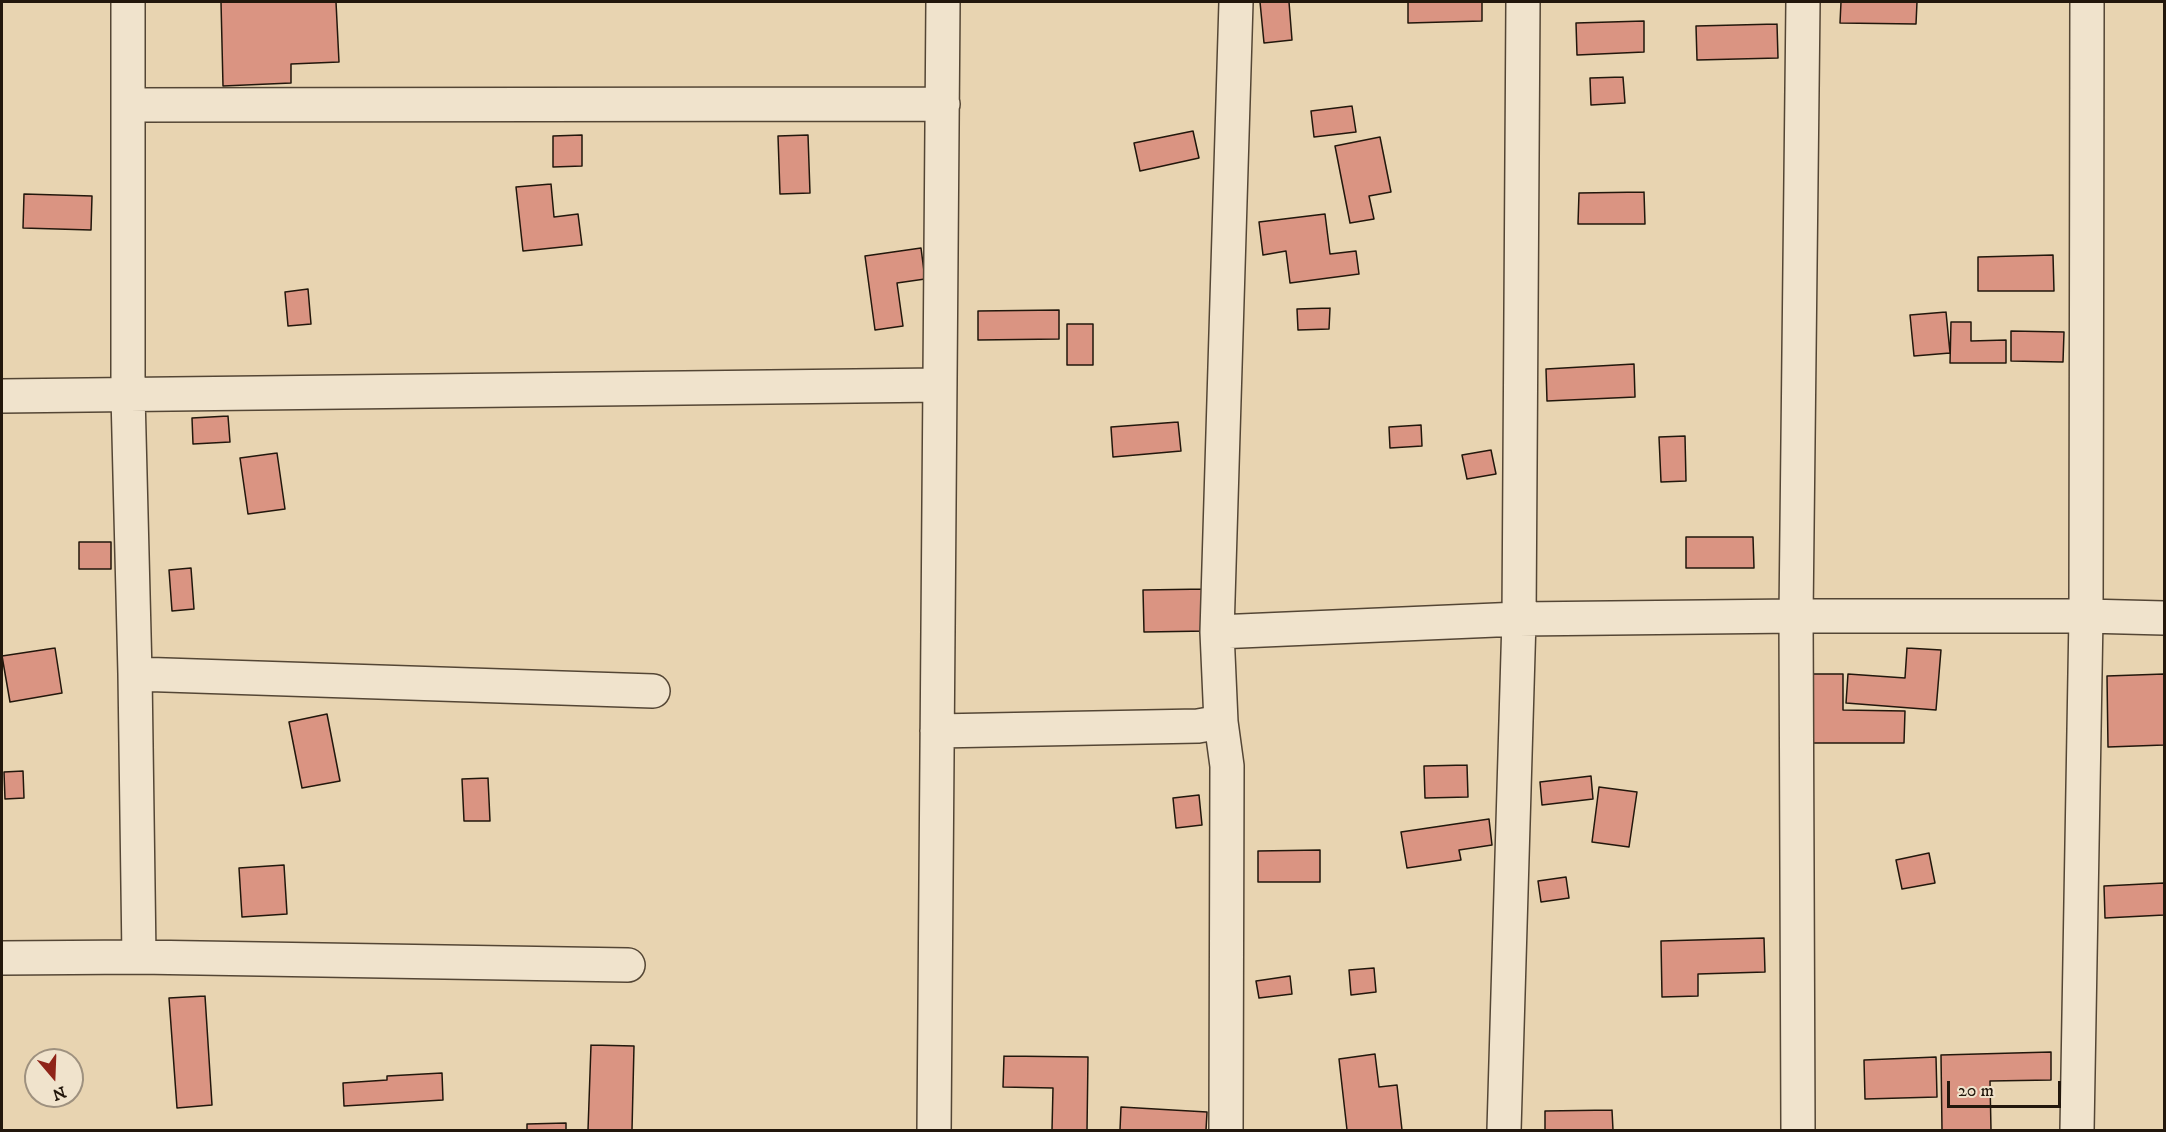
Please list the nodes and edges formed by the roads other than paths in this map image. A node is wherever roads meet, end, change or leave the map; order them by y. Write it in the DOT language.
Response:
graph roads {
  1 [pos="128,2"];
  2 [pos="944,2"];
  3 [pos="1236,2"];
  4 [pos="1523,2"];
  5 [pos="1803,2"];
  6 [pos="2087,2"];
  7 [pos="943,104"];
  8 [pos="128,105"];
  9 [pos="940,385"];
  10 [pos="128,395"];
  11 [pos="2,396"];
  12 [pos="1796,616"];
  13 [pos="2086,616"];
  14 [pos="2164,618"];
  15 [pos="1519,619"];
  16 [pos="1217,632"];
  17 [pos="135,674"];
  18 [pos="653,691"];
  19 [pos="1221,722"];
  20 [pos="937,731"];
  21 [pos="139,957"];
  22 [pos="2,958"];
  23 [pos="628,965"];
  24 [pos="934,1131"];
  25 [pos="1226,1131"];
  26 [pos="1504,1131"];
  27 [pos="1798,1131"];
  28 [pos="2077,1131"];
  1 -- 8 [label="street"];
  2 -- 7 [label="street"];
  3 -- 16 [label="street"];
  4 -- 15 [label="street"];
  5 -- 12 [label="street"];
  6 -- 13 [label="street"];
  7 -- 8 [label="street"];
  7 -- 9 [label="street"];
  8 -- 10 [label="street"];
  9 -- 10 [label="street"];
  9 -- 20 [label="street"];
  10 -- 11 [label="street"];
  10 -- 17 [label="street"];
  12 -- 13 [label="street"];
  12 -- 15 [label="street"];
  12 -- 27 [label="street"];
  13 -- 14 [label="street"];
  13 -- 28 [label="street"];
  15 -- 16 [label="street"];
  15 -- 26 [label="street"];
  16 -- 19 [label="street"];
  17 -- 18 [label="street"];
  17 -- 21 [label="street"];
  19 -- 20 [label="street"];
  19 -- 25 [label="street"];
  20 -- 24 [label="street"];
  21 -- 22 [label="street"];
  21 -- 23 [label="street"];
}
